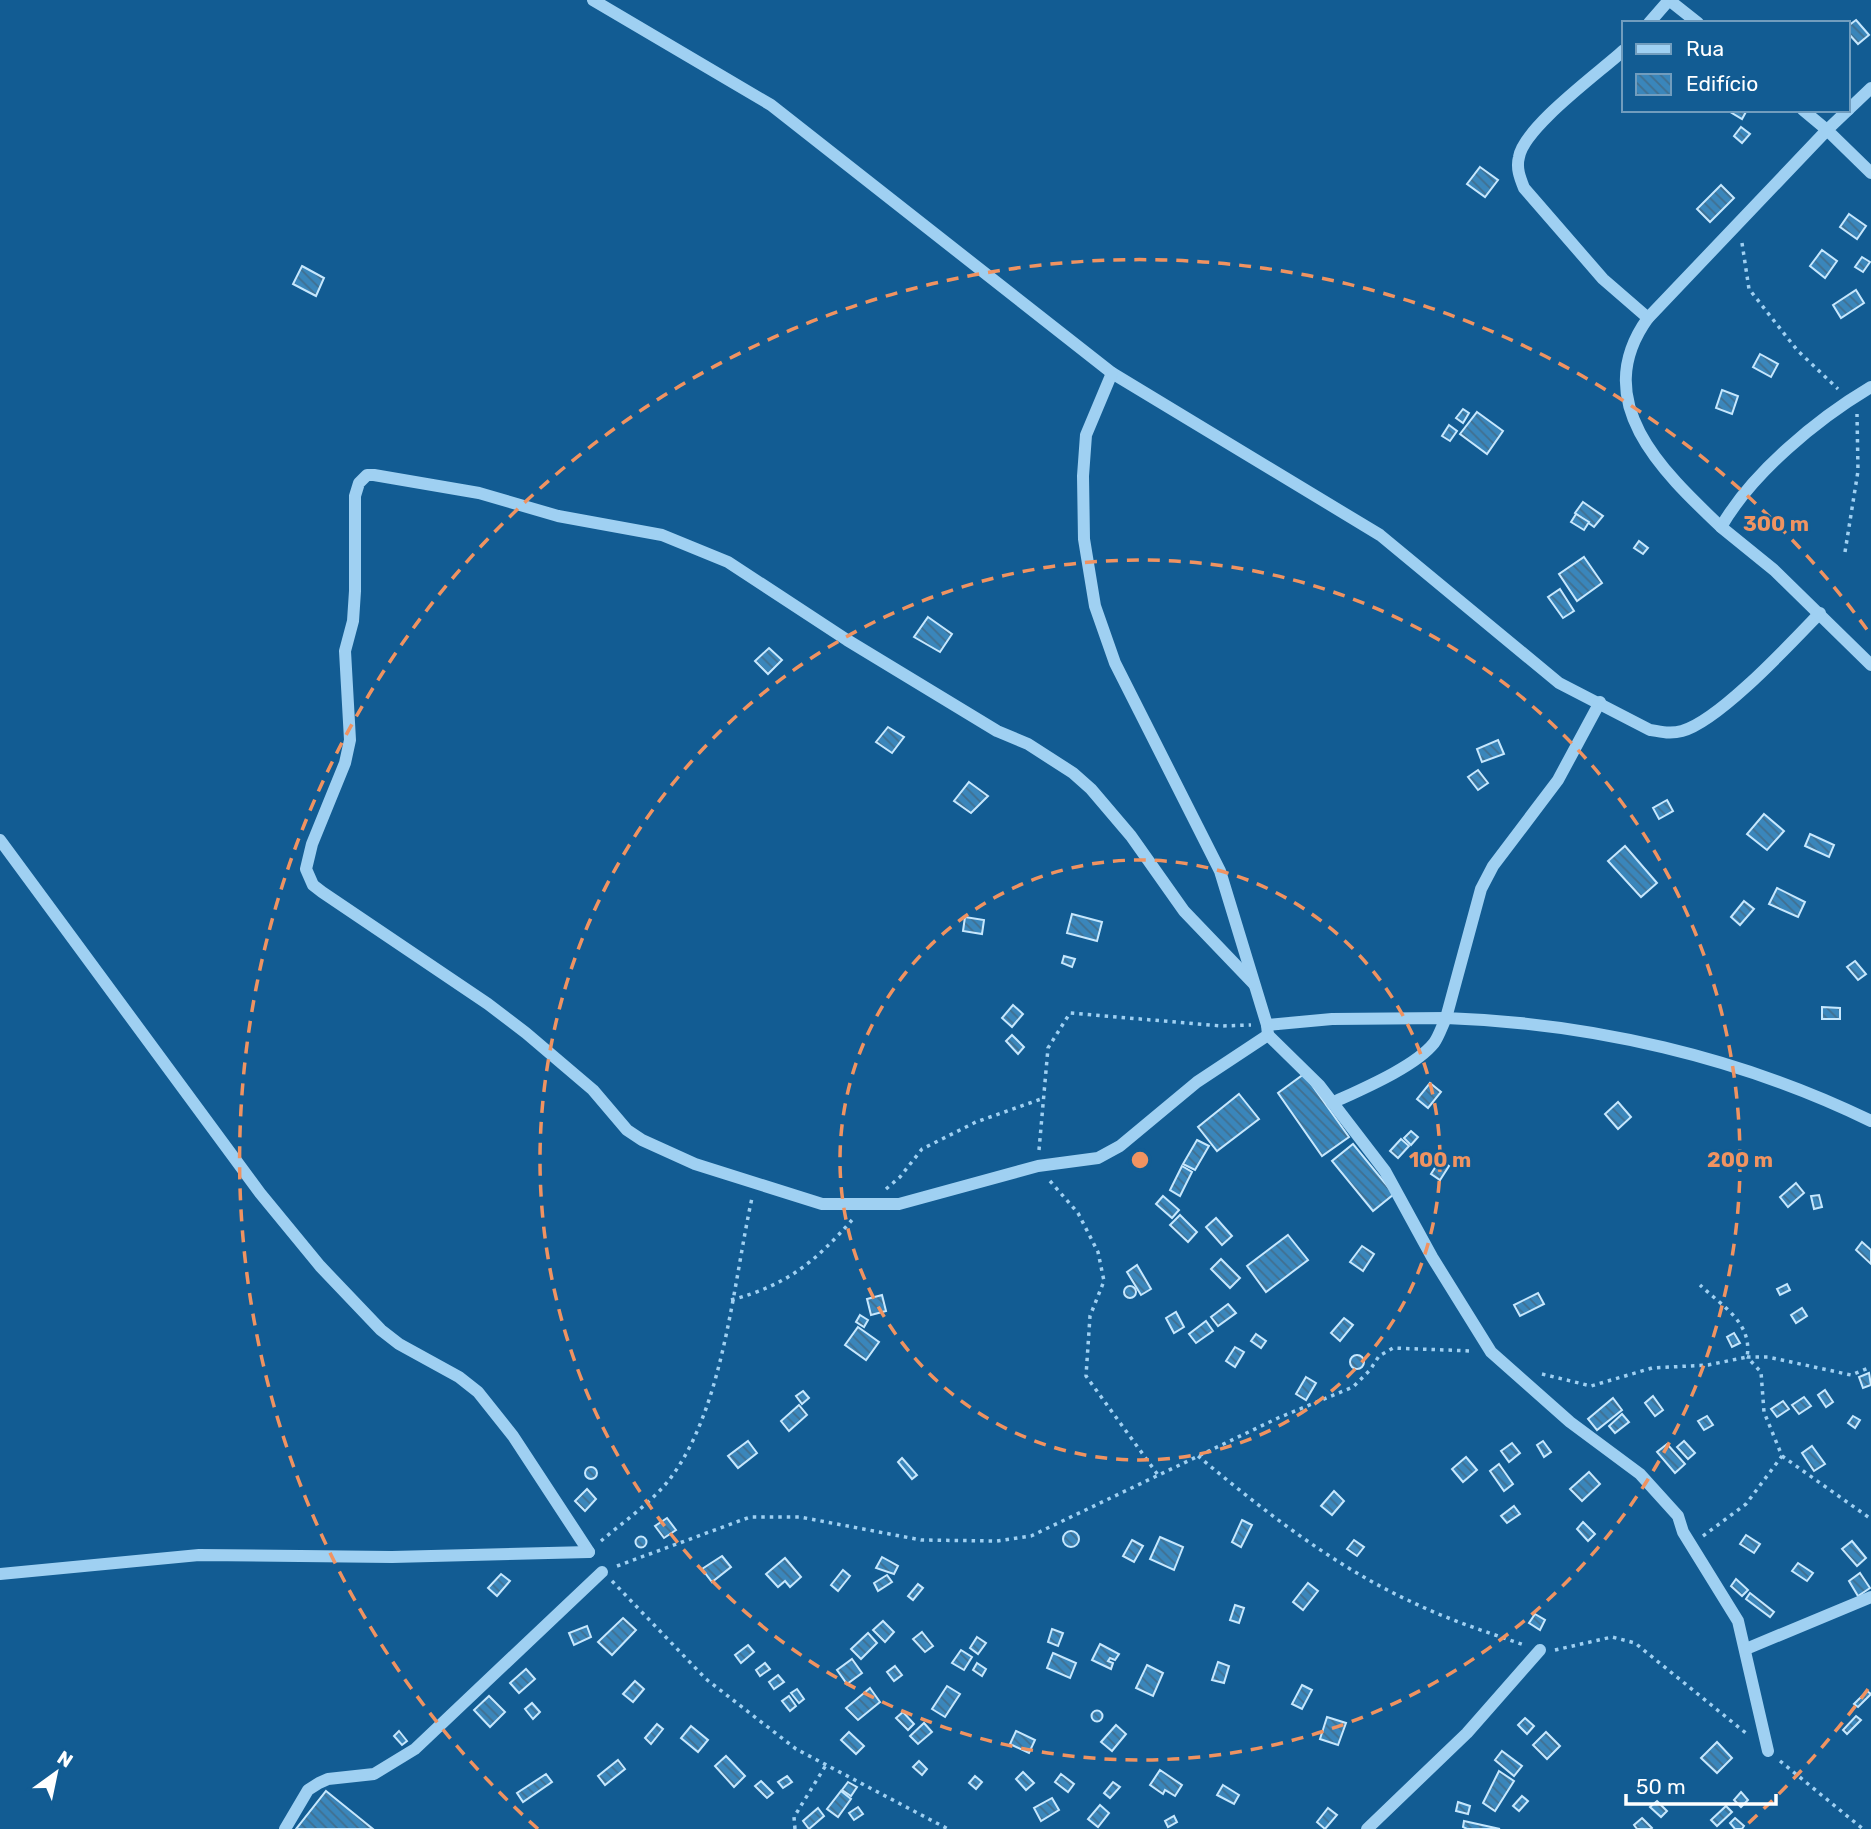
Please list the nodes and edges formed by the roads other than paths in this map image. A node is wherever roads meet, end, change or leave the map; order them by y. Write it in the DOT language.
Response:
graph roads {
  1 [pos="593,0"];
  2 [pos="1669,0"];
  3 [pos="1651,21"];
  4 [pos="1695,21"];
  5 [pos="1622,52"];
  6 [pos="1871,88"];
  7 [pos="1850,108"];
  8 [pos="1805,112"];
  9 [pos="1846,112"];
  10 [pos="1827,130"];
  11 [pos="1871,173"];
  12 [pos="1648,318"];
  13 [pos="1112,373"];
  14 [pos="1871,387"];
  15 [pos="1721,527"];
  16 [pos="1820,613"];
  17 [pos="1871,665"];
  18 [pos="1600,702"];
  19 [pos="0,840"];
  20 [pos="1254,984"];
  21 [pos="1446,1018"];
  22 [pos="1268,1030"];
  23 [pos="1332,1103"];
  24 [pos="1871,1121"];
  25 [pos="602,1572"];
  26 [pos="0,1574"];
  27 [pos="1871,1597"];
  28 [pos="1746,1649"];
  29 [pos="1540,1650"];
  30 [pos="1769,1751"];
  31 [pos="285,1829"];
  32 [pos="1367,1829"];
  1 -- 13 [label="street"];
  2 -- 3 [label="street"];
  2 -- 4 [label="street"];
  5 -- 12 [label="street"];
  6 -- 7 [label="street"];
  8 -- 10 [label="street"];
  9 -- 10 [label="street"];
  10 -- 11 [label="street"];
  10 -- 12 [label="street"];
  12 -- 15 [label="street"];
  13 -- 18 [label="street"];
  13 -- 20 [label="street"];
  14 -- 15 [label="street"];
  15 -- 16 [label="street"];
  16 -- 17 [label="street"];
  16 -- 18 [label="street"];
  18 -- 21 [label="street"];
  19 -- 26 [label="street"];
  20 -- 22 [label="street"];
  20 -- 22 [label="street"];
  21 -- 22 [label="street"];
  21 -- 23 [label="street"];
  21 -- 24 [label="street"];
  22 -- 23 [label="street"];
  23 -- 28 [label="street"];
  25 -- 31 [label="street"];
  27 -- 28 [label="street"];
  28 -- 30 [label="street"];
  29 -- 32 [label="street"];
}
